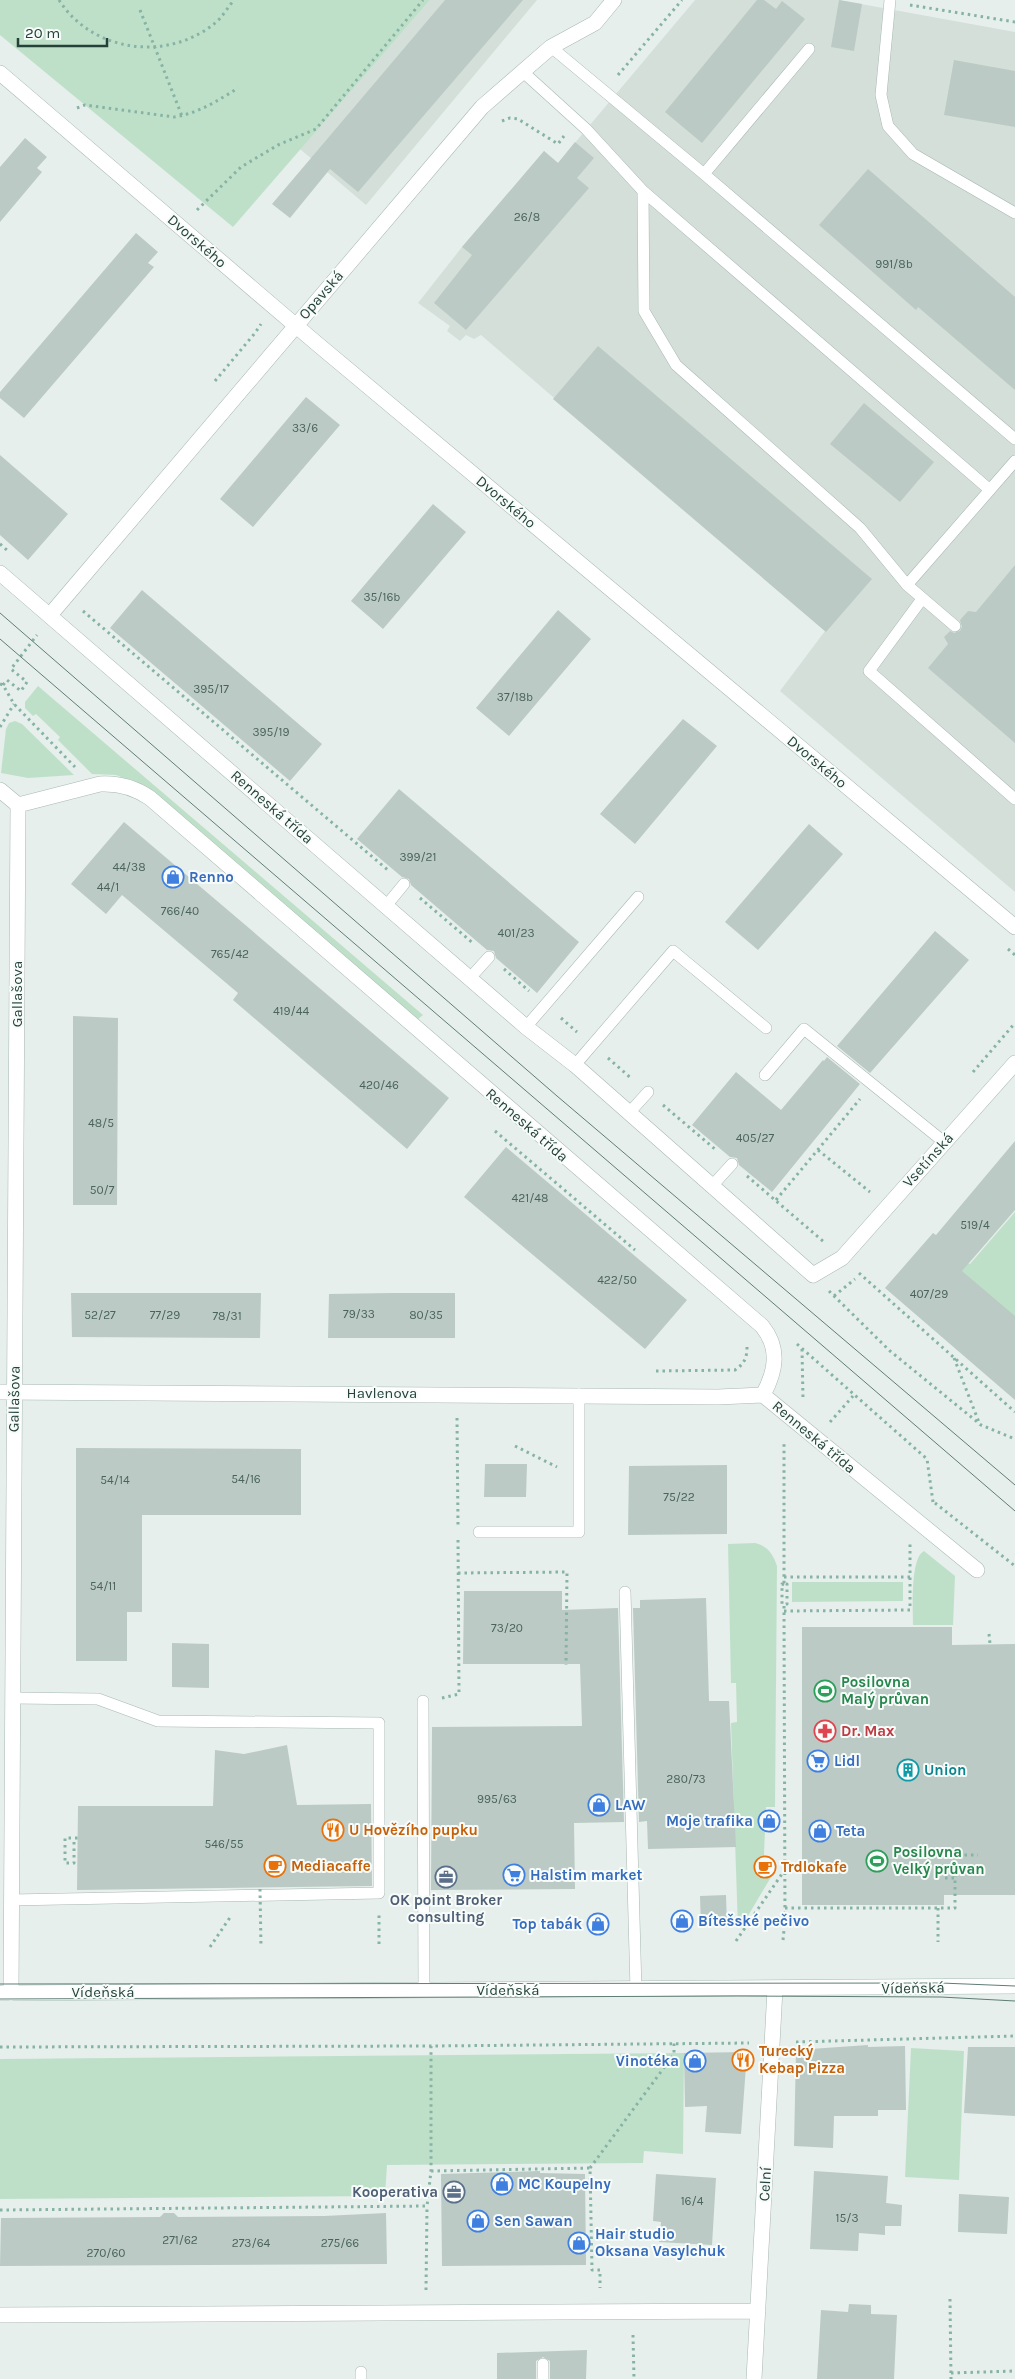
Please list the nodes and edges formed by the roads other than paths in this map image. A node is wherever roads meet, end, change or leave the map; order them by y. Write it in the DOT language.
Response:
graph roads {
  1 [pos="614,0"];
  2 [pos="890,1"];
  3 [pos="551,47"];
  4 [pos="810,49"];
  5 [pos="522,70"];
  6 [pos="0,73"];
  7 [pos="704,174"];
  8 [pos="643,191"];
  9 [pos="1015,213"];
  10 [pos="295,325"];
  11 [pos="1015,439"];
  12 [pos="1015,460"];
  13 [pos="990,490"];
  14 [pos="0,573"];
  15 [pos="907,586"];
  16 [pos="922,599"];
  17 [pos="50,615"];
  18 [pos="954,626"];
  19 [pos="0,790"];
  20 [pos="1015,799"];
  21 [pos="18,805"];
  22 [pos="404,884"];
  23 [pos="638,897"];
  24 [pos="386,906"];
  25 [pos="1015,927"];
  26 [pos="489,957"];
  27 [pos="470,978"];
  28 [pos="526,1027"];
  29 [pos="766,1028"];
  30 [pos="1015,1063"];
  31 [pos="575,1065"];
  32 [pos="765,1075"];
  33 [pos="648,1092"];
  34 [pos="629,1113"];
  35 [pos="944,1142"];
  36 [pos="732,1164"];
  37 [pos="712,1186"];
  38 [pos="813,1275"];
  39 [pos="7,1392"];
  40 [pos="579,1394"];
  41 [pos="764,1395"];
  42 [pos="479,1532"];
  43 [pos="977,1570"];
  44 [pos="625,1592"];
  45 [pos="12,1698"];
  46 [pos="423,1702"];
  47 [pos="11,1900"];
  48 [pos="1015,1986"];
  49 [pos="775,1989"];
  50 [pos="636,1990"];
  51 [pos="424,1991"];
  52 [pos="6,1993"];
  53 [pos="758,2311"];
  54 [pos="0,2315"];
  55 [pos="543,2364"];
  56 [pos="543,2379"];
  57 [pos="754,2379"];
  1 -- 3 [label="street, Opavská"];
  2 -- 9 [label="lane"];
  3 -- 5 [label="street, Opavská"];
  3 -- 7 [label="lane"];
  4 -- 7 [label="lane"];
  5 -- 8 [label="lane"];
  5 -- 10 [label="street, Opavská"];
  6 -- 10 [label="street, Dvorského"];
  7 -- 11 [label="lane"];
  8 -- 13 [label="lane"];
  8 -- 15 [label="lane"];
  10 -- 17 [label="street, Opavská"];
  10 -- 25 [label="street, Dvorského"];
  12 -- 13 [label="lane"];
  13 -- 15 [label="lane"];
  14 -- 17 [label="street, Renneská třída"];
  15 -- 16 [label="lane"];
  16 -- 18 [label="lane"];
  16 -- 20 [label="lane"];
  17 -- 24 [label="street, Renneská třída"];
  19 -- 21 [label="street"];
  21 -- 39 [label="street, Gallašova"];
  21 -- 41 [label="street, Renneská třída"];
  22 -- 24 [label="lane"];
  23 -- 28 [label="lane"];
  24 -- 27 [label="street, Renneská třída"];
  26 -- 27 [label="lane"];
  27 -- 28 [label="street, Renneská třída"];
  28 -- 31 [label="street, Renneská třída"];
  29 -- 31 [label="lane"];
  30 -- 35 [label="street, Vsetínská"];
  31 -- 34 [label="street, Renneská třída"];
  32 -- 35 [label="lane"];
  33 -- 34 [label="lane"];
  34 -- 37 [label="street, Renneská třída"];
  35 -- 38 [label="street, Vsetínská"];
  36 -- 37 [label="lane"];
  37 -- 38 [label="street, Renneská třída"];
  39 -- 40 [label="street, Havlenova"];
  39 -- 45 [label="street, Gallašova"];
  40 -- 41 [label="street, Havlenova"];
  40 -- 42 [label="lane"];
  41 -- 43 [label="street, Renneská třída"];
  44 -- 50 [label="lane"];
  45 -- 47 [label="street, Gallašova"];
  45 -- 47 [label="lane"];
  46 -- 51 [label="lane"];
  47 -- 52 [label="street, Gallašova"];
  48 -- 49 [label="street, Vídeňská"];
  49 -- 50 [label="street, Vídeňská"];
  49 -- 53 [label="street, Celní"];
  50 -- 51 [label="street, Vídeňská"];
  51 -- 52 [label="street, Vídeňská"];
  53 -- 54 [label="street"];
  53 -- 57 [label="street, Celní"];
  55 -- 56 [label="lane"];
}
